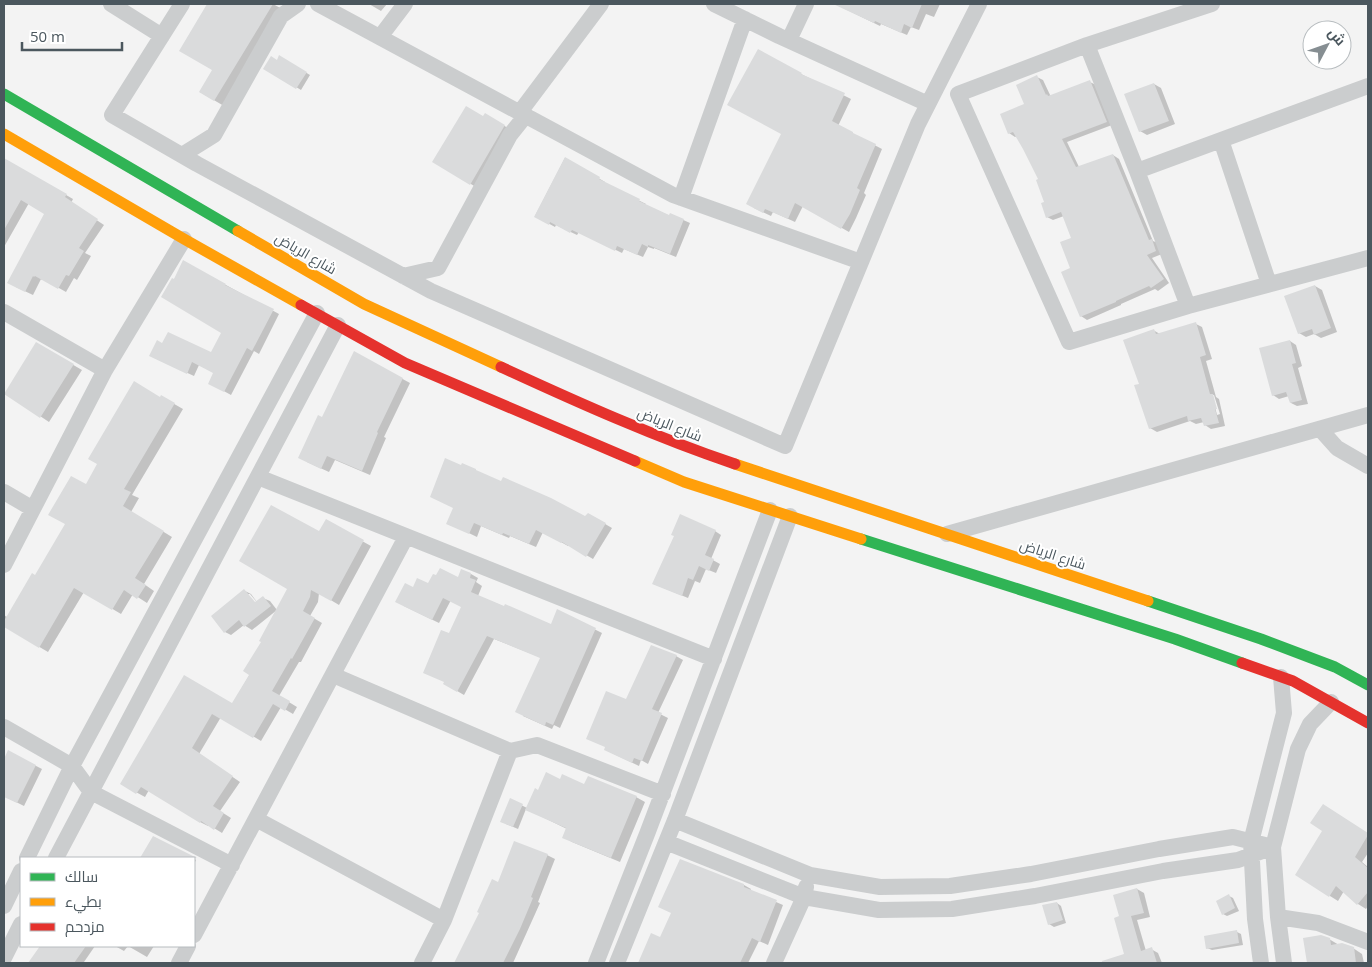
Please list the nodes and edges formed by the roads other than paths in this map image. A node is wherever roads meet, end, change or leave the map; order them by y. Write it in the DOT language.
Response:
graph roads {
  1 [pos="111,4"];
  2 [pos="182,4"];
  3 [pos="298,4"];
  4 [pos="318,4"];
  5 [pos="405,4"];
  6 [pos="601,4"];
  7 [pos="714,4"];
  8 [pos="806,4"];
  9 [pos="978,4"];
  10 [pos="1212,4"];
  11 [pos="745,19"];
  12 [pos="162,36"];
  13 [pos="380,37"];
  14 [pos="789,40"];
  15 [pos="1087,45"];
  16 [pos="1368,86"];
  17 [pos="4,94"];
  18 [pos="928,104"];
  19 [pos="523,114"];
  20 [pos="4,134"];
  21 [pos="1221,140"];
  22 [pos="189,151"];
  23 [pos="1137,171"];
  24 [pos="681,198"];
  25 [pos="184,239"];
  26 [pos="1368,258"];
  27 [pos="861,262"];
  28 [pos="403,276"];
  29 [pos="1269,284"];
  30 [pos="1188,306"];
  31 [pos="4,312"];
  32 [pos="317,313"];
  33 [pos="338,325"];
  34 [pos="105,370"];
  35 [pos="1368,415"];
  36 [pos="1320,429"];
  37 [pos="1368,466"];
  38 [pos="258,477"];
  39 [pos="4,492"];
  40 [pos="33,509"];
  41 [pos="770,510"];
  42 [pos="790,516"];
  43 [pos="947,534"];
  44 [pos="406,537"];
  45 [pos="4,565"];
  46 [pos="714,659"];
  47 [pos="333,675"];
  48 [pos="1281,677"];
  49 [pos="1368,685"];
  50 [pos="1331,702"];
  51 [pos="1368,722"];
  52 [pos="4,727"];
  53 [pos="510,751"];
  54 [pos="72,766"];
  55 [pos="91,792"];
  56 [pos="663,794"];
  57 [pos="256,819"];
  58 [pos="674,820"];
  59 [pos="666,842"];
  60 [pos="1273,847"];
  61 [pos="1251,848"];
  62 [pos="27,857"];
  63 [pos="57,857"];
  64 [pos="232,864"];
  65 [pos="20,873"];
  66 [pos="810,875"];
  67 [pos="804,897"];
  68 [pos="5,901"];
  69 [pos="1278,917"];
  70 [pos="444,920"];
  71 [pos="20,926"];
  72 [pos="195,934"];
  73 [pos="1368,942"];
  74 [pos="187,947"];
  75 [pos="4,958"];
  76 [pos="179,963"];
  77 [pos="422,963"];
  78 [pos="596,963"];
  79 [pos="617,963"];
  80 [pos="774,963"];
  81 [pos="1261,963"];
  82 [pos="1284,963"];
  1 -- 12 [label="street"];
  2 -- 12 [label="street"];
  3 -- 22 [label="street"];
  4 -- 13 [label="street"];
  5 -- 13 [label="street"];
  6 -- 19 [label="street"];
  7 -- 11 [label="street"];
  8 -- 14 [label="street"];
  9 -- 18 [label="street"];
  10 -- 15 [label="street"];
  11 -- 14 [label="street"];
  11 -- 24 [label="street"];
  12 -- 22 [label="street"];
  13 -- 19 [label="street"];
  14 -- 18 [label="street"];
  15 -- 23 [label="street"];
  15 -- 30 [label="street"];
  16 -- 21 [label="street"];
  17 -- 43 [label="main road, شارع الرياض"];
  18 -- 27 [label="street"];
  19 -- 24 [label="street"];
  19 -- 28 [label="street"];
  20 -- 25 [label="main road"];
  21 -- 23 [label="street"];
  21 -- 29 [label="street"];
  22 -- 28 [label="street"];
  23 -- 30 [label="street"];
  24 -- 27 [label="street"];
  25 -- 32 [label="main road"];
  25 -- 34 [label="street"];
  26 -- 29 [label="street"];
  27 -- 28 [label="street"];
  29 -- 30 [label="street"];
  31 -- 34 [label="street"];
  32 -- 33 [label="main road"];
  32 -- 54 [label="street"];
  33 -- 38 [label="street"];
  33 -- 41 [label="main road"];
  34 -- 40 [label="street"];
  35 -- 36 [label="street"];
  36 -- 37 [label="street"];
  36 -- 43 [label="street"];
  38 -- 44 [label="street"];
  38 -- 55 [label="street"];
  39 -- 40 [label="street"];
  40 -- 45 [label="street"];
  41 -- 42 [label="main road"];
  41 -- 46 [label="street"];
  42 -- 48 [label="main road"];
  42 -- 58 [label="street"];
  43 -- 49 [label="main road, شارع الرياض"];
  44 -- 46 [label="street"];
  44 -- 47 [label="street"];
  46 -- 56 [label="street"];
  47 -- 53 [label="street"];
  47 -- 57 [label="street"];
  48 -- 50 [label="main road"];
  48 -- 61 [label="street"];
  50 -- 51 [label="main road"];
  50 -- 60 [label="street"];
  52 -- 54 [label="street"];
  53 -- 56 [label="street"];
  53 -- 70 [label="street"];
  54 -- 55 [label="street"];
  54 -- 62 [label="street"];
  55 -- 63 [label="street"];
  55 -- 64 [label="street"];
  56 -- 78 [label="street"];
  57 -- 64 [label="street"];
  57 -- 70 [label="street"];
  58 -- 59 [label="street"];
  58 -- 66 [label="street"];
  59 -- 67 [label="street"];
  59 -- 79 [label="street"];
  60 -- 61 [label="street"];
  60 -- 69 [label="street"];
  61 -- 66 [label="street"];
  61 -- 67 [label="street"];
  61 -- 81 [label="street"];
  64 -- 72 [label="street"];
  65 -- 68 [label="street"];
  66 -- 67 [label="street"];
  67 -- 80 [label="street"];
  69 -- 73 [label="street"];
  69 -- 82 [label="street"];
  70 -- 77 [label="street"];
  71 -- 75 [label="street"];
  74 -- 76 [label="street"];
}
